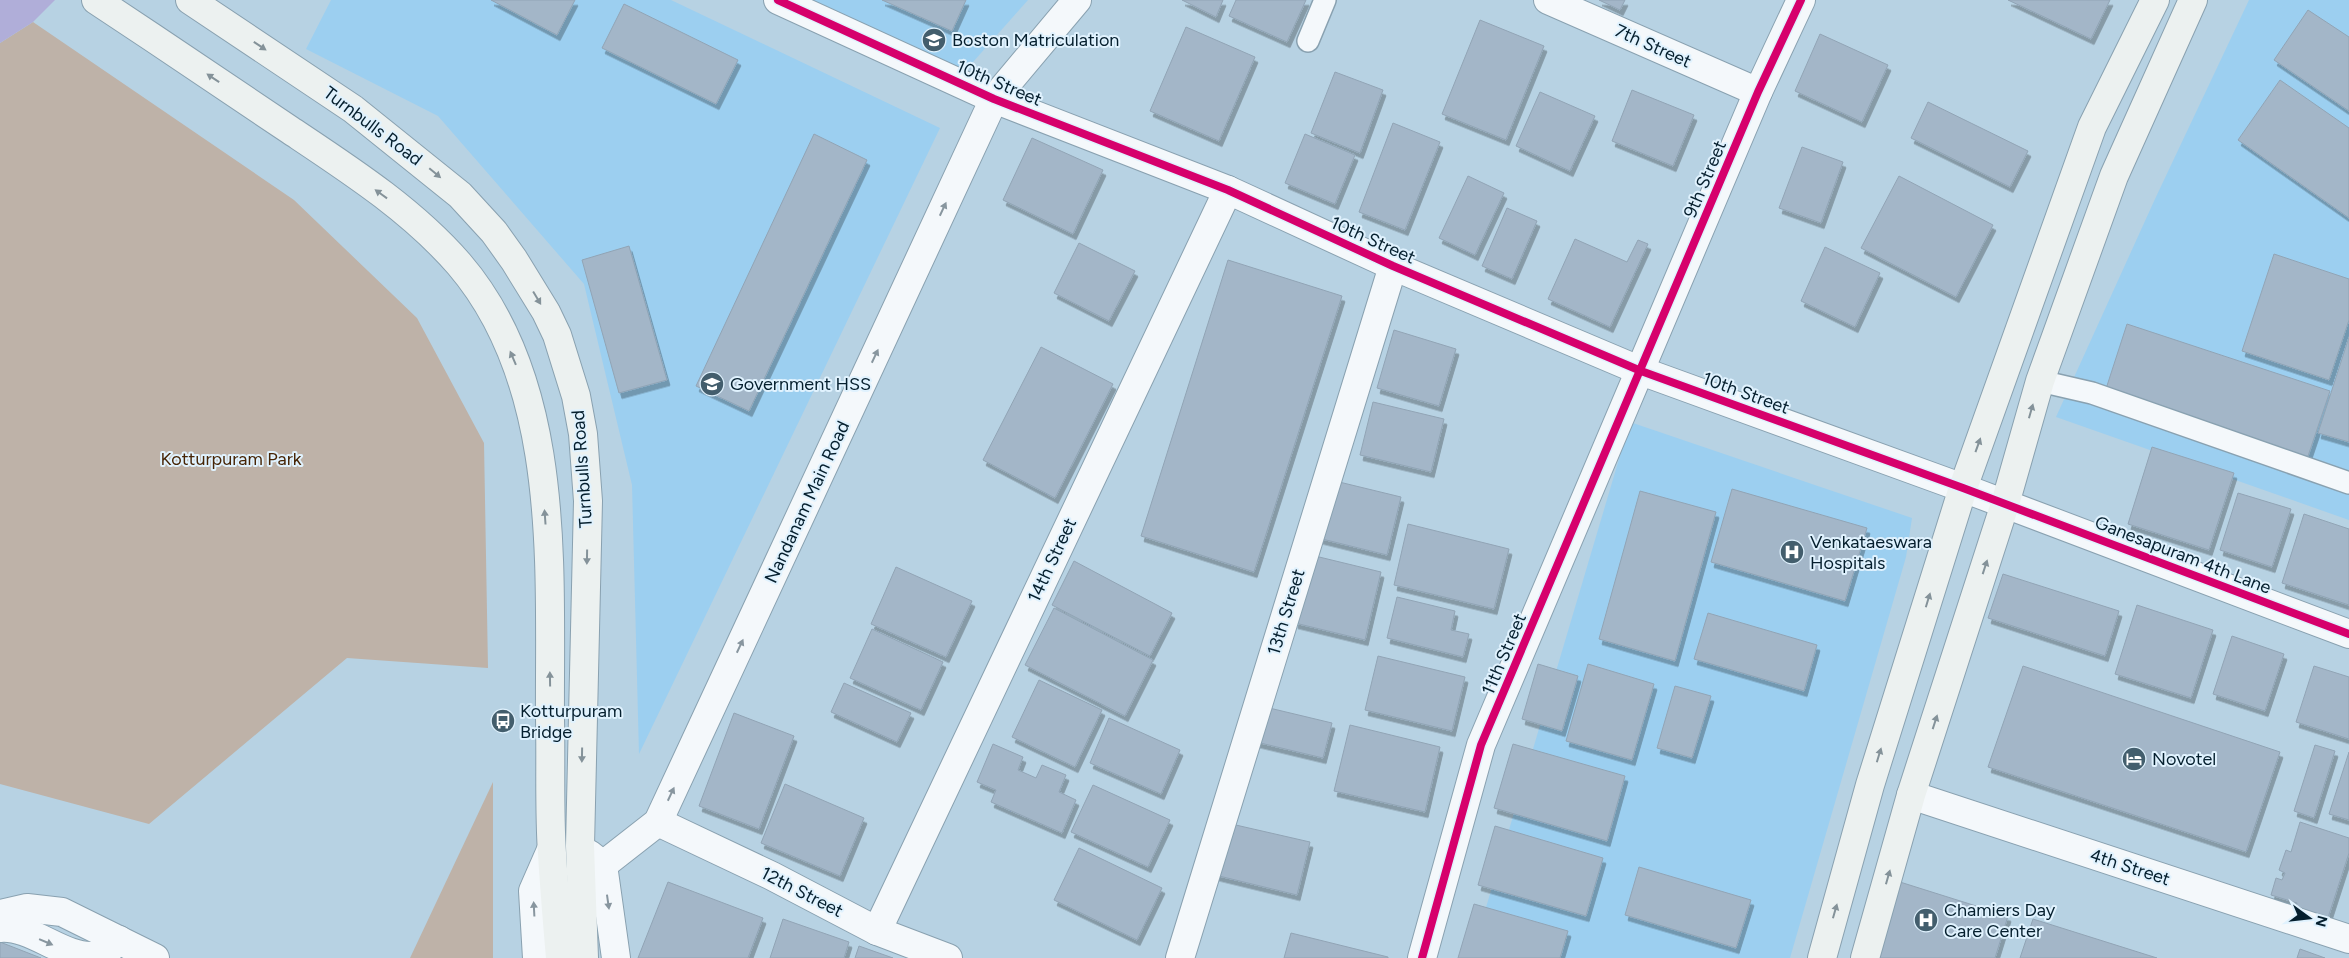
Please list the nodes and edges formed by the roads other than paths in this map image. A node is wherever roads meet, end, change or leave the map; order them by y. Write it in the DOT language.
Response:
graph roads {
  1 [pos="96,0"];
  2 [pos="190,0"];
  3 [pos="778,0"];
  4 [pos="1078,0"];
  5 [pos="1325,0"];
  6 [pos="1548,0"];
  7 [pos="1801,0"];
  8 [pos="2155,0"];
  9 [pos="2193,0"];
  10 [pos="1308,41"];
  11 [pos="1758,92"];
  12 [pos="994,99"];
  13 [pos="1228,190"];
  14 [pos="1392,266"];
  15 [pos="1641,371"];
  16 [pos="2040,381"];
  17 [pos="2349,483"];
  18 [pos="1963,488"];
  19 [pos="2005,504"];
  20 [pos="2349,634"];
  21 [pos="1911,795"];
  22 [pos="658,822"];
  23 [pos="580,846"];
  24 [pos="551,850"];
  25 [pos="603,865"];
  26 [pos="0,914"];
  27 [pos="0,928"];
  28 [pos="876,931"];
  29 [pos="120,940"];
  30 [pos="2349,940"];
  31 [pos="96,957"];
  32 [pos="155,958"];
  33 [pos="537,958"];
  34 [pos="560,958"];
  35 [pos="584,958"];
  36 [pos="616,958"];
  37 [pos="948,958"];
  38 [pos="1180,958"];
  39 [pos="1422,958"];
  40 [pos="1822,958"];
  41 [pos="1865,958"];
  24 -- 1 [label="main road, one-way"];
  2 -- 23 [label="main road, Turnbulls Road, one-way"];
  3 -- 12 [label="street, 10th Street"];
  4 -- 12 [label="street, Nandanam Main Road"];
  5 -- 10 [label="lane"];
  6 -- 11 [label="street, 7th Street"];
  7 -- 11 [label="street, 9th Street"];
  18 -- 8 [label="main road, one-way"];
  9 -- 16 [label="main road"];
  11 -- 15 [label="street, 9th Street"];
  12 -- 13 [label="street, 10th Street"];
  22 -- 12 [label="street, Nandanam Main Road, one-way"];
  13 -- 14 [label="street, 10th Street"];
  13 -- 28 [label="street, 14th Street"];
  14 -- 15 [label="street, 10th Street"];
  14 -- 38 [label="street, 13th Street"];
  15 -- 18 [label="street, 10th Street"];
  15 -- 39 [label="street, 11th Street"];
  16 -- 17 [label="lane"];
  19 -- 16 [label="main road, one-way"];
  18 -- 19 [label="street, 10th Street"];
  40 -- 18 [label="main road, one-way"];
  19 -- 20 [label="street, Ganesapuram 4th Lane"];
  21 -- 19 [label="main road, one-way"];
  21 -- 30 [label="street, 4th Street"];
  41 -- 21 [label="main road, one-way"];
  22 -- 25 [label="street, Nandanam Main Road"];
  22 -- 28 [label="street, 12th Street"];
  23 -- 25 [label="street"];
  23 -- 35 [label="main road, Turnbulls Road"];
  33 -- 24 [label="street, one-way"];
  24 -- 34 [label="main road"];
  25 -- 36 [label="street, one-way"];
  26 -- 29 [label="street"];
  27 -- 31 [label="street, one-way"];
  28 -- 37 [label="street, 12th Street"];
  29 -- 31 [label="street"];
  29 -- 32 [label="street"];
}
